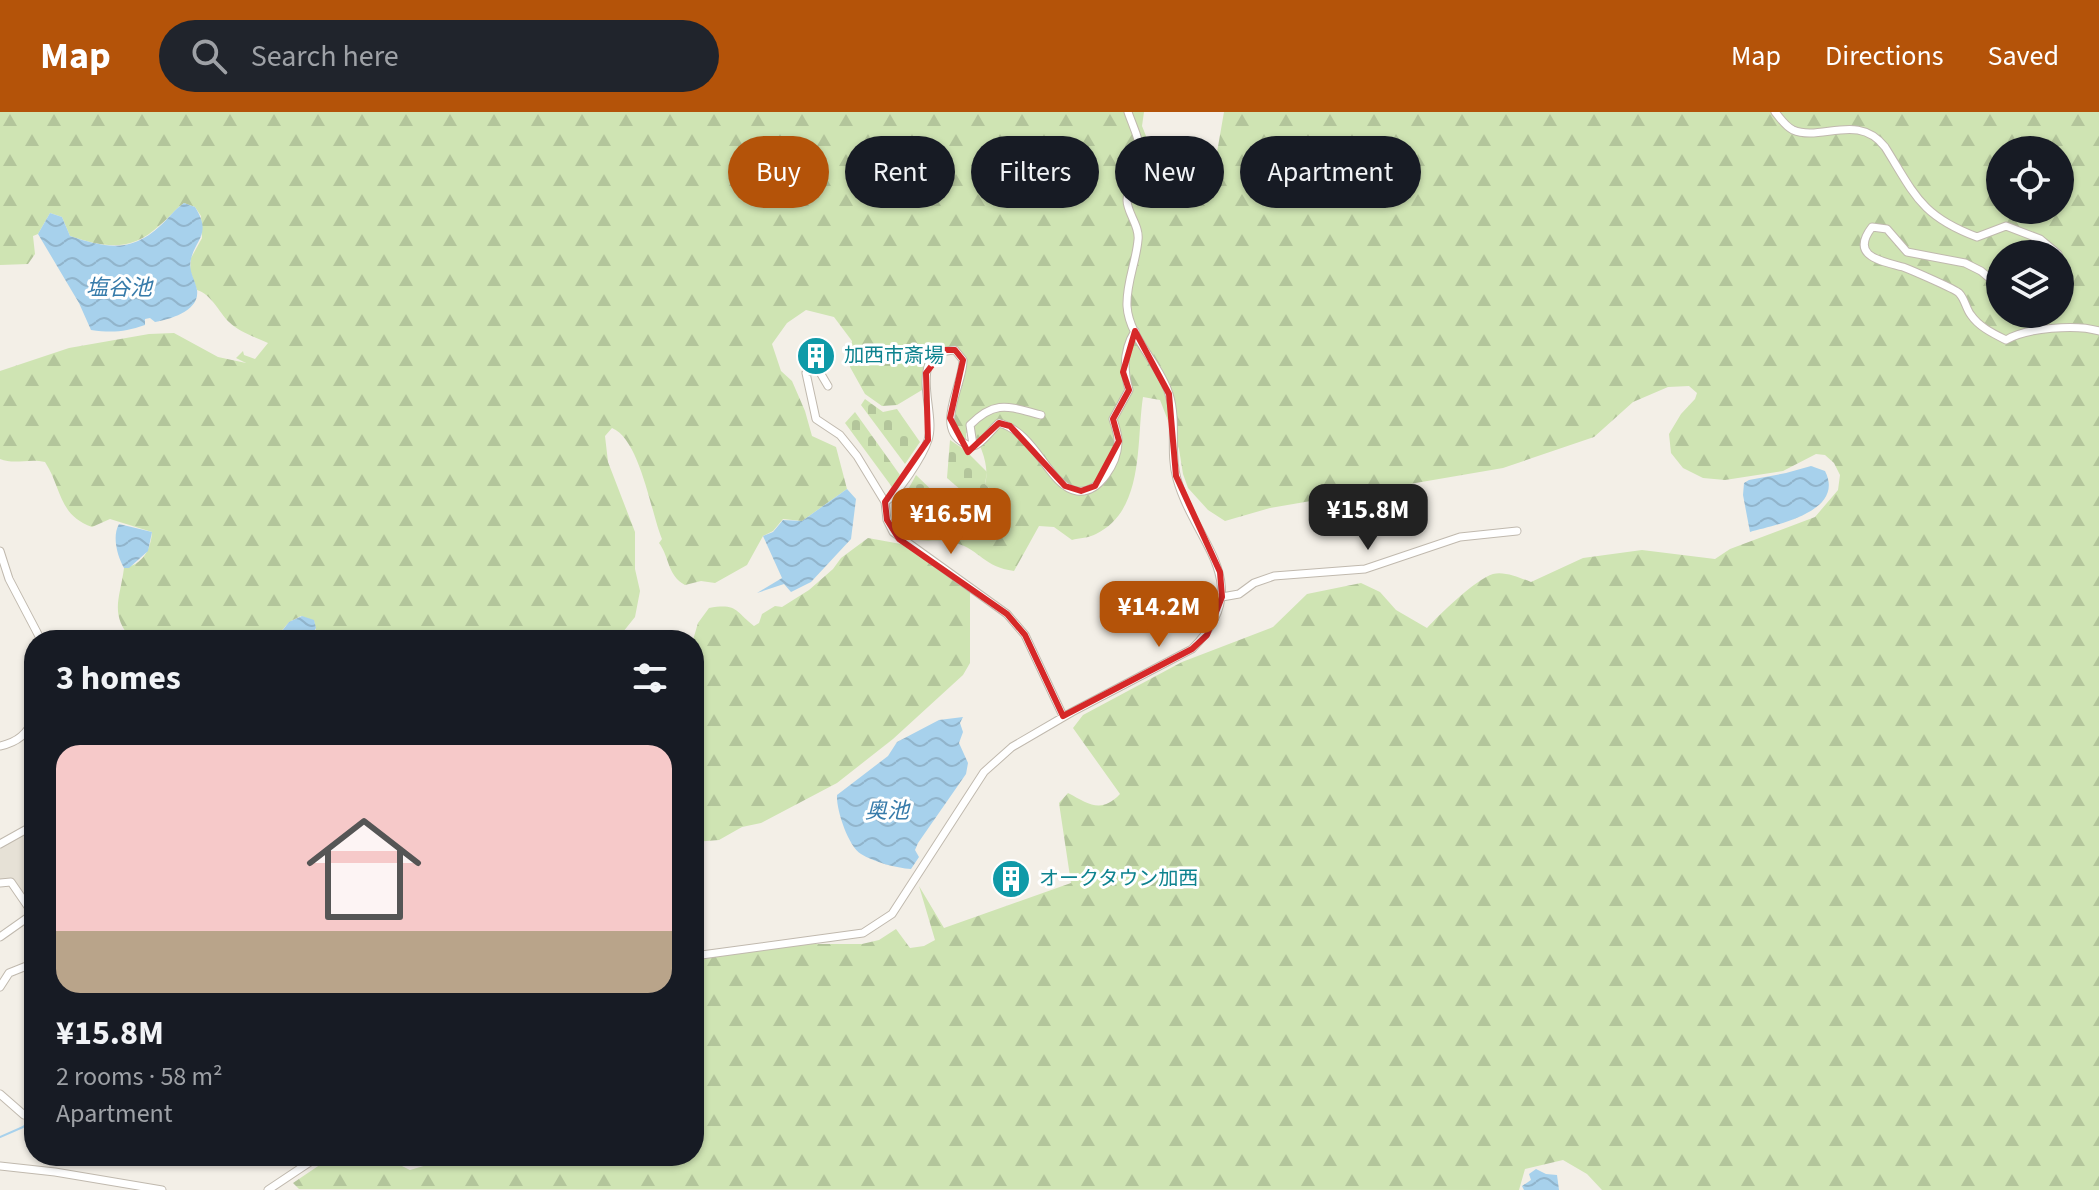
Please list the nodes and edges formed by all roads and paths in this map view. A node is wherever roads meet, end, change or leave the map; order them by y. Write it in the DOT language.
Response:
graph roads {
  1 [pos="1128,112"];
  2 [pos="1775,112"];
  3 [pos="2041,240"];
  4 [pos="1986,275"];
  5 [pos="2073,328"];
  6 [pos="2074,328"];
  7 [pos="1135,331"];
  8 [pos="2099,331"];
  9 [pos="828,386"];
  10 [pos="1041,415"];
  11 [pos="973,445"];
  12 [pos="885,502"];
  13 [pos="1517,531"];
  14 [pos="0,551"];
  15 [pos="1222,597"];
  16 [pos="33,630"];
  17 [pos="1063,716"];
  18 [pos="24,735"];
  19 [pos="0,746"];
  20 [pos="24,831"];
  21 [pos="0,844"];
  22 [pos="0,883"];
  23 [pos="24,900"];
  24 [pos="24,921"];
  25 [pos="0,937"];
  26 [pos="704,955"];
  27 [pos="24,967"];
  28 [pos="0,987"];
  29 [pos="0,1094"];
  30 [pos="24,1115"];
  31 [pos="0,1166"];
  32 [pos="304,1166"];
  33 [pos="162,1190"];
  34 [pos="268,1190"];
  1 -- 7 [label="street"];
  2 -- 3 [label="street"];
  4 -- 5 [label="street"];
  6 -- 8 [label="street"];
  7 -- 11 [label="street"];
  7 -- 15 [label="street"];
  9 -- 12 [label="street"];
  10 -- 11 [label="street"];
  11 -- 12 [label="street"];
  12 -- 17 [label="street"];
  13 -- 15 [label="street"];
  14 -- 16 [label="street"];
  15 -- 17 [label="street"];
  17 -- 26 [label="street"];
  18 -- 19 [label="street"];
  20 -- 21 [label="street"];
  22 -- 23 [label="street"];
  24 -- 25 [label="street"];
  27 -- 28 [label="street"];
  29 -- 30 [label="street"];
  31 -- 33 [label="street"];
  32 -- 34 [label="street"];
}
